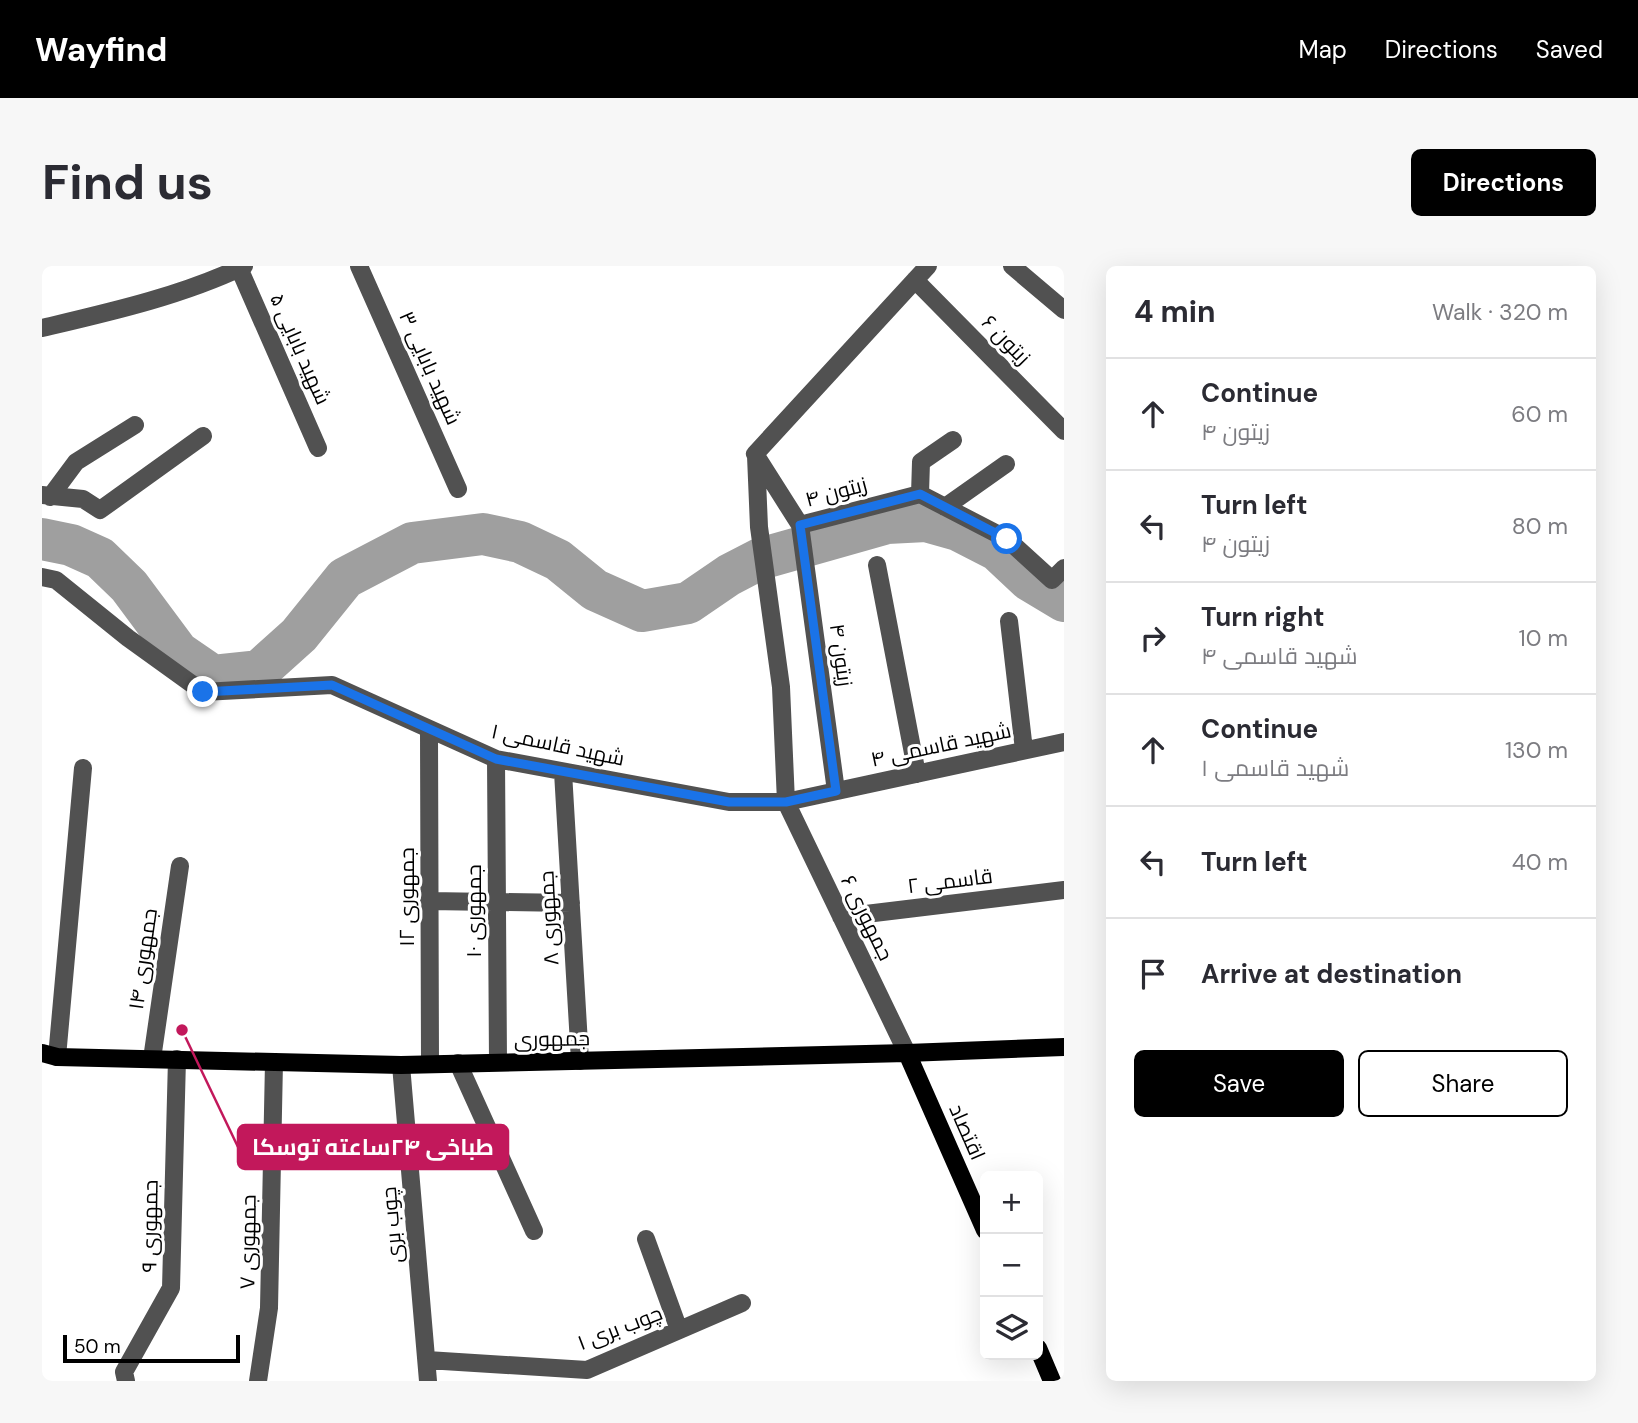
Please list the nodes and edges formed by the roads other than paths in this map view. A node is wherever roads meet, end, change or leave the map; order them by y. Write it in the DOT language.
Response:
graph roads {
  1 [pos="359,266"];
  2 [pos="928,266"];
  3 [pos="1012,266"];
  4 [pos="242,267"];
  5 [pos="915,280"];
  6 [pos="1064,310"];
  7 [pos="42,328"];
  8 [pos="135,425"];
  9 [pos="1064,431"];
  10 [pos="204,436"];
  11 [pos="953,440"];
  12 [pos="318,448"];
  13 [pos="755,454"];
  14 [pos="1006,464"];
  15 [pos="458,489"];
  16 [pos="920,494"];
  17 [pos="46,496"];
  18 [pos="944,507"];
  19 [pos="800,525"];
  20 [pos="877,565"];
  21 [pos="1064,568"];
  22 [pos="42,577"];
  23 [pos="1009,621"];
  24 [pos="429,730"];
  25 [pos="1064,741"];
  26 [pos="1024,750"];
  27 [pos="496,759"];
  28 [pos="83,768"];
  29 [pos="563,772"];
  30 [pos="917,774"];
  31 [pos="836,791"];
  32 [pos="786,802"];
  33 [pos="180,866"];
  34 [pos="1064,890"];
  35 [pos="429,901"];
  36 [pos="497,903"];
  37 [pos="571,903"];
  38 [pos="841,917"];
  39 [pos="1064,1046"];
  40 [pos="907,1053"];
  41 [pos="50,1055"];
  42 [pos="152,1059"];
  43 [pos="177,1059"];
  44 [pos="580,1061"];
  45 [pos="274,1062"];
  46 [pos="498,1062"];
  47 [pos="458,1063"];
  48 [pos="430,1064"];
  49 [pos="401,1065"];
  50 [pos="980,1219"];
  51 [pos="534,1231"];
  52 [pos="646,1239"];
  53 [pos="741,1303"];
  54 [pos="679,1330"];
  55 [pos="427,1360"];
  56 [pos="1043,1360"];
  57 [pos="126,1381"];
  58 [pos="258,1381"];
  59 [pos="428,1381"];
  60 [pos="1052,1381"];
  1 -- 15 [label="street, ۳ شهید بابایی"];
  2 -- 5 [label="street"];
  3 -- 6 [label="street"];
  4 -- 7 [label="street"];
  4 -- 12 [label="street, ۵ شهید بابایی"];
  5 -- 9 [label="street, ۶ زیتون"];
  5 -- 13 [label="street"];
  8 -- 17 [label="street"];
  10 -- 17 [label="street"];
  11 -- 16 [label="street"];
  13 -- 19 [label="street, ۴ زیتون"];
  13 -- 32 [label="street"];
  14 -- 18 [label="street"];
  16 -- 18 [label="street"];
  16 -- 19 [label="street, ۴ زیتون"];
  18 -- 21 [label="street"];
  19 -- 31 [label="street, زیتون ۴"];
  20 -- 30 [label="street"];
  22 -- 24 [label="street, ۱ شهید قاسمی"];
  23 -- 26 [label="street"];
  24 -- 27 [label="street, ۱ شهید قاسمی"];
  24 -- 35 [label="street, ۱۲ جمهوری"];
  25 -- 26 [label="street, ۴ شهید قاسمی"];
  26 -- 30 [label="street, ۴ شهید قاسمی"];
  27 -- 29 [label="street, ۱ شهید قاسمی"];
  27 -- 36 [label="street, ۱۰ جمهوری"];
  28 -- 41 [label="street"];
  29 -- 32 [label="street, ۱ شهید قاسمی"];
  29 -- 37 [label="street, ۸ جمهوری"];
  30 -- 31 [label="street, ۴ شهید قاسمی"];
  31 -- 32 [label="street, ۴ شهید قاسمی"];
  32 -- 38 [label="street, جمهوری ۶"];
  33 -- 42 [label="street, ۱۴ جمهوری"];
  34 -- 38 [label="street, قاسمی ۲"];
  35 -- 36 [label="street"];
  35 -- 48 [label="street, ۱۲ جمهوری"];
  36 -- 37 [label="street"];
  36 -- 46 [label="street, ۱۰ جمهوری"];
  37 -- 44 [label="street, ۸ جمهوری"];
  38 -- 40 [label="street, جمهوری ۶"];
  39 -- 40 [label="main road, جمهوری"];
  40 -- 44 [label="main road, جمهوری"];
  40 -- 50 [label="main road, اقتصاد"];
  41 -- 42 [label="main road, جمهوری"];
  42 -- 43 [label="main road, جمهوری"];
  43 -- 45 [label="main road, جمهوری"];
  43 -- 57 [label="street, ۹ جمهوری"];
  44 -- 46 [label="main road, جمهوری"];
  45 -- 49 [label="main road, جمهوری"];
  45 -- 58 [label="street, ۷ جمهوری"];
  46 -- 47 [label="main road, جمهوری"];
  47 -- 48 [label="main road, جمهوری"];
  47 -- 51 [label="street"];
  48 -- 49 [label="main road, جمهوری"];
  49 -- 55 [label="street, چوب بری"];
  52 -- 54 [label="street"];
  53 -- 54 [label="street, ۱ چوب بری"];
  54 -- 55 [label="street, ۱ چوب بری"];
  55 -- 59 [label="street, چوب بری"];
  56 -- 60 [label="main road"];
}
